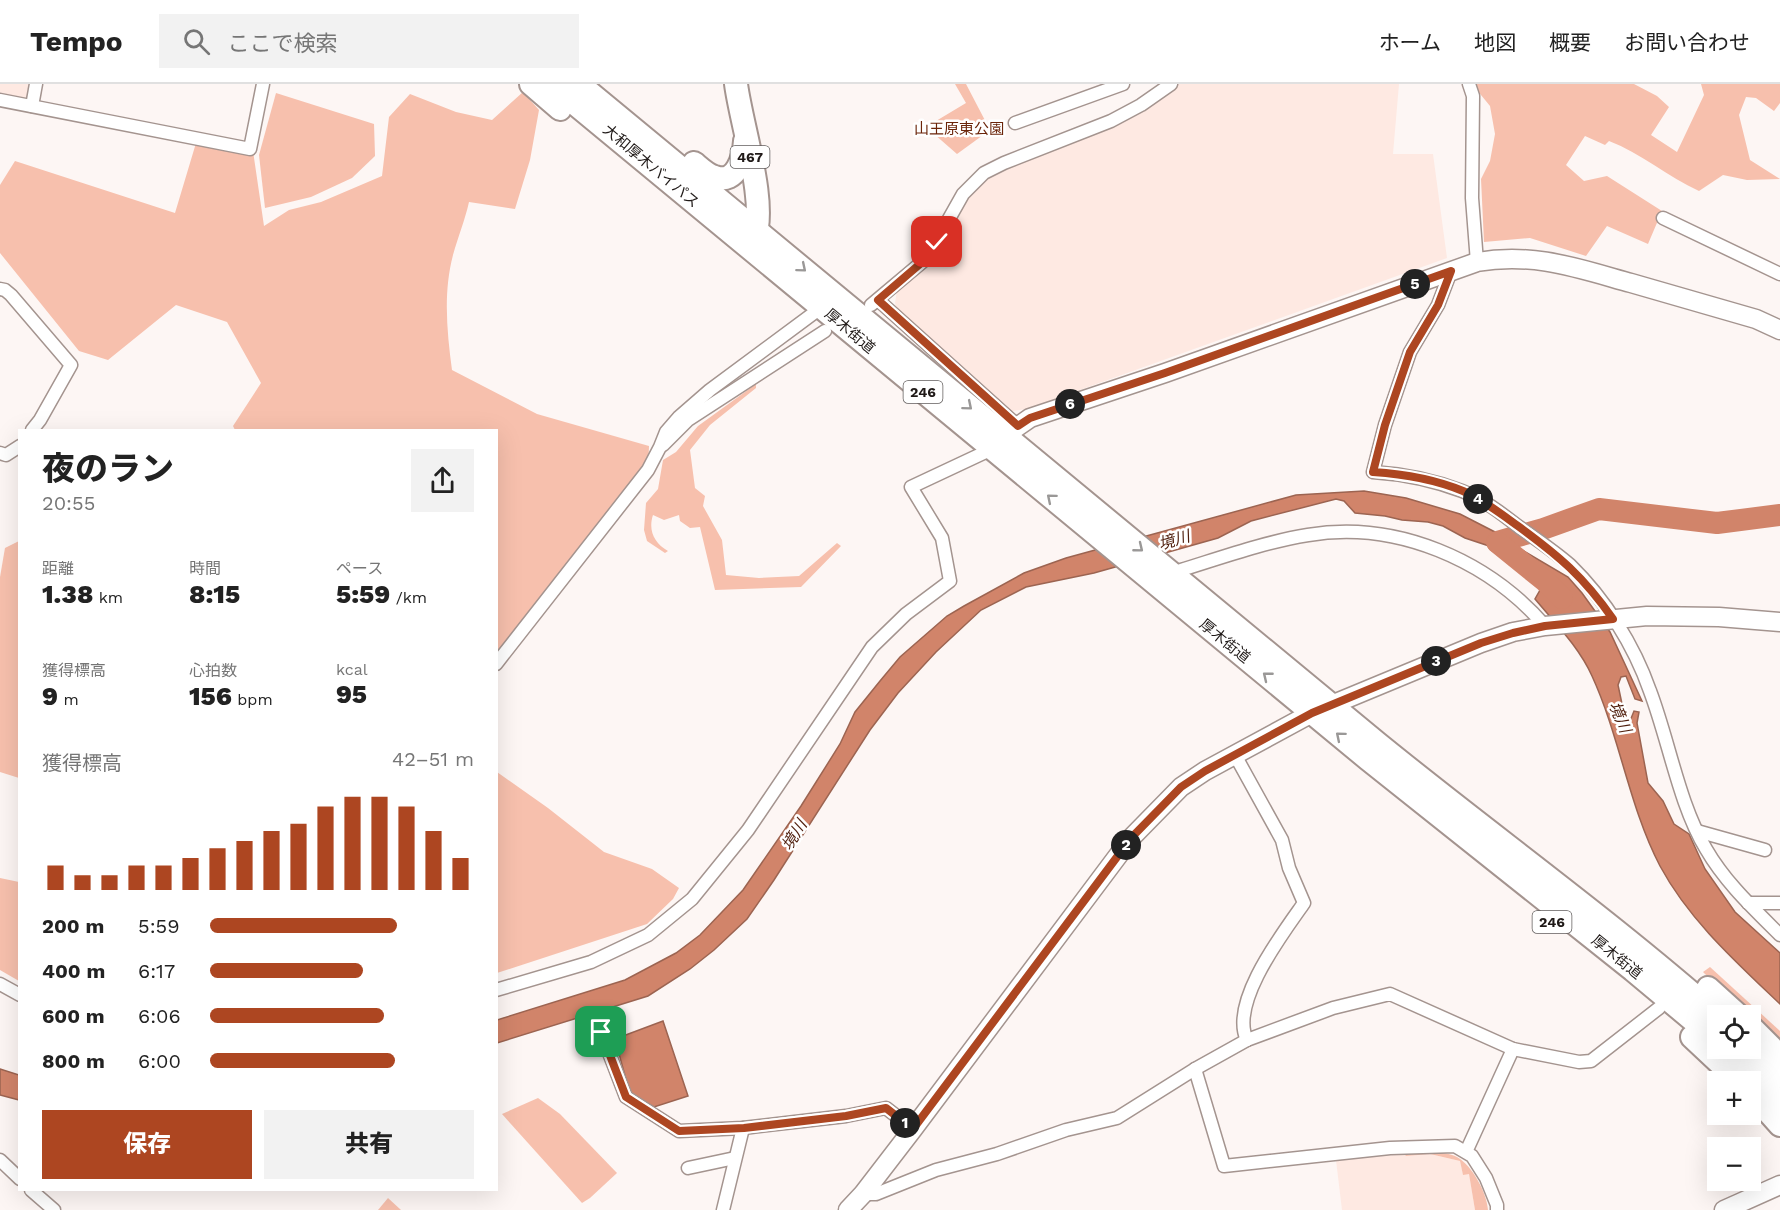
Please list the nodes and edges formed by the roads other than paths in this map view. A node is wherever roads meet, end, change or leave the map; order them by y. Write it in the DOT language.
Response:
graph roads {
  1 [pos="36,84"];
  2 [pos="263,84"];
  3 [pos="531,84"];
  4 [pos="551,84"];
  5 [pos="579,84"];
  6 [pos="599,84"];
  7 [pos="736,84"];
  8 [pos="1123,84"];
  9 [pos="1171,84"];
  10 [pos="1469,84"];
  11 [pos="0,100"];
  12 [pos="32,106"];
  13 [pos="1015,123"];
  14 [pos="746,138"];
  15 [pos="688,166"];
  16 [pos="710,216"];
  17 [pos="1664,218"];
  18 [pos="753,239"];
  19 [pos="1477,262"];
  20 [pos="1451,271"];
  21 [pos="1780,274"];
  22 [pos="0,289"];
  23 [pos="822,307"];
  24 [pos="1780,330"];
  25 [pos="825,331"];
  26 [pos="33,429"];
  27 [pos="1004,437"];
  28 [pos="18,447"];
  29 [pos="660,447"];
  30 [pos="0,453"];
  31 [pos="1162,570"];
  32 [pos="1611,619"];
  33 [pos="1780,622"];
  34 [pos="1547,626"];
  35 [pos="498,661"];
  36 [pos="1322,709"];
  37 [pos="1373,752"];
  38 [pos="1235,755"];
  39 [pos="1697,831"];
  40 [pos="1477,834"];
  41 [pos="1759,844"];
  42 [pos="1748,903"];
  43 [pos="1780,903"];
  44 [pos="1780,935"];
  45 [pos="0,984"];
  46 [pos="498,989"];
  47 [pos="18,994"];
  48 [pos="1726,1005"];
  49 [pos="1659,1008"];
  50 [pos="1707,1008"];
  51 [pos="601,1032"];
  52 [pos="1707,1032"];
  53 [pos="1761,1037"];
  54 [pos="1247,1040"];
  55 [pos="1513,1049"];
  56 [pos="1780,1056"];
  57 [pos="1761,1058"];
  58 [pos="1737,1059"];
  59 [pos="1195,1069"];
  60 [pos="1728,1071"];
  61 [pos="1780,1077"];
  62 [pos="1761,1104"];
  63 [pos="1780,1104"];
  64 [pos="1780,1125"];
  65 [pos="744,1128"];
  66 [pos="913,1129"];
  67 [pos="1466,1152"];
  68 [pos="735,1158"];
  69 [pos="0,1160"];
  70 [pos="688,1168"];
  71 [pos="18,1177"];
  72 [pos="1780,1185"];
  73 [pos="32,1191"];
  74 [pos="863,1194"];
  75 [pos="54,1210"];
  76 [pos="723,1210"];
  77 [pos="848,1210"];
  78 [pos="1497,1210"];
  79 [pos="1724,1210"];
  1 -- 12 [label="street"];
  2 -- 12 [label="street"];
  3 -- 16 [label="highway"];
  4 -- 16 [label="highway, 大和厚木バイパス / 246"];
  5 -- 15 [label="highway, 大和厚木バイパス / 246"];
  6 -- 15 [label="highway, 246"];
  7 -- 14 [label="highway, 467"];
  8 -- 13 [label="street"];
  9 -- 27 [label="street"];
  10 -- 19 [label="street"];
  11 -- 12 [label="street"];
  14 -- 15 [label="highway"];
  14 -- 18 [label="highway, 467"];
  15 -- 18 [label="highway, 大和厚木バイパス / 246"];
  16 -- 18 [label="highway, 大和厚木バイパス / 246"];
  17 -- 21 [label="street"];
  18 -- 23 [label="highway, 厚木街道 / 246"];
  18 -- 27 [label="highway, 厚木街道 / 246, one-way"];
  19 -- 20 [label="street"];
  19 -- 24 [label="street"];
  20 -- 27 [label="street"];
  20 -- 32 [label="street"];
  22 -- 26 [label="street"];
  23 -- 27 [label="highway, 厚木街道 / 246"];
  23 -- 29 [label="street"];
  25 -- 29 [label="street"];
  27 -- 31 [label="highway, 厚木街道 / 246"];
  27 -- 46 [label="street"];
  28 -- 30 [label="street"];
  29 -- 35 [label="street"];
  31 -- 34 [label="street"];
  31 -- 36 [label="highway, 厚木街道 / 246"];
  32 -- 33 [label="street"];
  32 -- 34 [label="street"];
  32 -- 39 [label="street"];
  34 -- 36 [label="street"];
  36 -- 37 [label="highway, 厚木街道 / 246"];
  36 -- 38 [label="street"];
  37 -- 40 [label="highway, 厚木街道 / 246"];
  37 -- 48 [label="highway, 246"];
  37 -- 49 [label="highway, 246"];
  38 -- 54 [label="street"];
  38 -- 66 [label="street"];
  39 -- 41 [label="street"];
  39 -- 42 [label="street"];
  40 -- 50 [label="highway, 厚木街道 / 246"];
  40 -- 52 [label="highway, 厚木街道 / 246"];
  42 -- 43 [label="street"];
  42 -- 44 [label="street"];
  45 -- 47 [label="street"];
  49 -- 55 [label="street"];
  49 -- 60 [label="highway, 246"];
  51 -- 65 [label="street"];
  53 -- 56 [label="highway"];
  54 -- 55 [label="street"];
  54 -- 59 [label="street"];
  55 -- 67 [label="street"];
  57 -- 61 [label="highway"];
  58 -- 63 [label="highway"];
  59 -- 67 [label="street"];
  59 -- 74 [label="street"];
  62 -- 64 [label="highway"];
  65 -- 66 [label="street"];
  65 -- 68 [label="street"];
  66 -- 74 [label="street"];
  67 -- 78 [label="street"];
  68 -- 70 [label="street"];
  68 -- 76 [label="street"];
  69 -- 71 [label="street"];
  72 -- 79 [label="street"];
  73 -- 75 [label="street"];
  74 -- 77 [label="street"];
}
